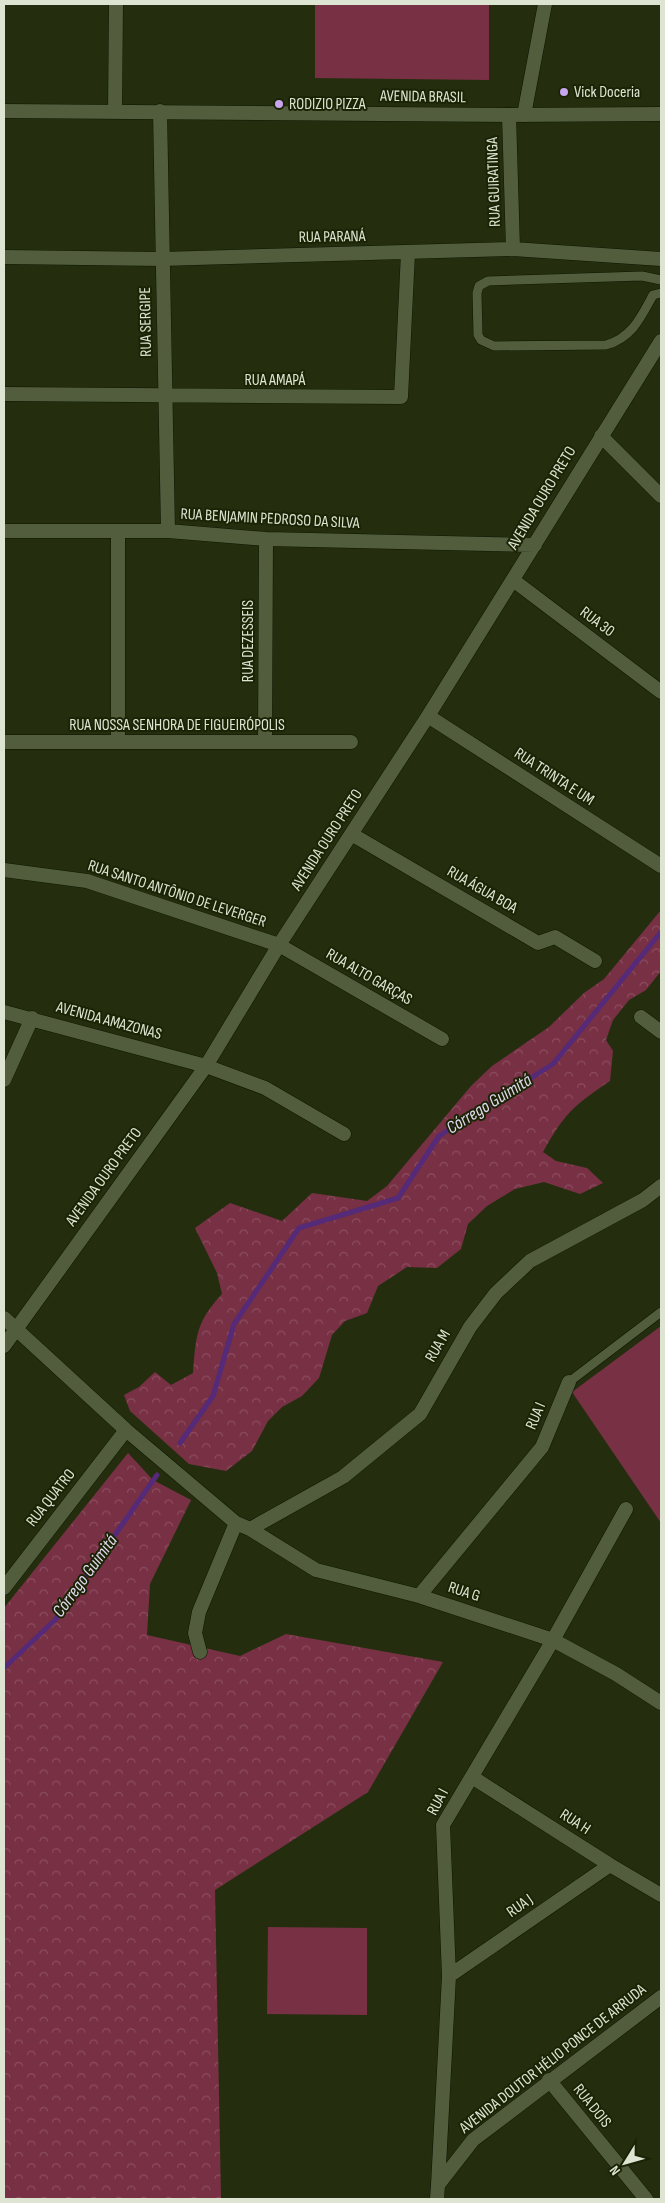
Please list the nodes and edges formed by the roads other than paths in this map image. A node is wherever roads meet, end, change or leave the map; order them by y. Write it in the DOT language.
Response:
graph roads {
  1 [pos="116,4"];
  2 [pos="545,4"];
  3 [pos="4,111"];
  4 [pos="116,111"];
  5 [pos="160,112"];
  6 [pos="661,114"];
  7 [pos="509,115"];
  8 [pos="524,115"];
  9 [pos="513,249"];
  10 [pos="408,253"];
  11 [pos="4,257"];
  12 [pos="162,259"];
  13 [pos="661,259"];
  14 [pos="661,280"];
  15 [pos="661,293"];
  16 [pos="661,341"];
  17 [pos="4,394"];
  18 [pos="165,397"];
  19 [pos="601,436"];
  20 [pos="661,496"];
  21 [pos="4,531"];
  22 [pos="118,531"];
  23 [pos="168,531"];
  24 [pos="266,539"];
  25 [pos="535,544"];
  26 [pos="513,580"];
  27 [pos="661,692"];
  28 [pos="428,716"];
  29 [pos="4,742"];
  30 [pos="118,742"];
  31 [pos="264,742"];
  32 [pos="351,742"];
  33 [pos="353,834"];
  34 [pos="661,866"];
  35 [pos="4,870"];
  36 [pos="279,945"];
  37 [pos="595,961"];
  38 [pos="4,1012"];
  39 [pos="641,1017"];
  40 [pos="32,1018"];
  41 [pos="661,1032"];
  42 [pos="442,1039"];
  43 [pos="206,1066"];
  44 [pos="4,1080"];
  45 [pos="344,1134"];
  46 [pos="661,1186"];
  47 [pos="661,1312"];
  48 [pos="4,1318"];
  49 [pos="15,1328"];
  50 [pos="4,1346"];
  51 [pos="570,1382"];
  52 [pos="126,1430"];
  53 [pos="626,1509"];
  54 [pos="236,1523"];
  55 [pos="250,1529"];
  56 [pos="4,1588"];
  57 [pos="419,1596"];
  58 [pos="553,1640"];
  59 [pos="200,1652"];
  60 [pos="661,1703"];
  61 [pos="472,1777"];
  62 [pos="610,1865"];
  63 [pos="661,1895"];
  64 [pos="449,1976"];
  65 [pos="661,1997"];
  66 [pos="549,2080"];
  67 [pos="438,2192"];
  68 [pos="646,2199"];
  1 -- 4 [label="street"];
  2 -- 8 [label="street"];
  3 -- 4 [label="street, AVENIDA BRASIL"];
  4 -- 5 [label="street, AVENIDA BRASIL"];
  5 -- 7 [label="street, AVENIDA BRASIL"];
  5 -- 12 [label="street, RUA SERGIPE"];
  6 -- 8 [label="street, AVENIDA BRASIL"];
  7 -- 8 [label="street, AVENIDA BRASIL"];
  7 -- 9 [label="street, RUA GUIRATINGA"];
  9 -- 10 [label="street, RUA PARANÁ"];
  9 -- 13 [label="street, RUA PARANÁ"];
  10 -- 12 [label="street, RUA PARANÁ"];
  10 -- 18 [label="street, RUA AMAPÁ"];
  11 -- 12 [label="street, RUA PARANÁ"];
  12 -- 18 [label="street, RUA SERGIPE"];
  14 -- 15 [label="lane"];
  16 -- 19 [label="street, AVENIDA OURO PRETO"];
  17 -- 18 [label="street, RUA AMAPÁ"];
  18 -- 23 [label="street, RUA SERGIPE"];
  19 -- 20 [label="street"];
  19 -- 25 [label="street, AVENIDA OURO PRETO"];
  21 -- 22 [label="street, RUA BENJAMIN PEDROSO DA SILVA"];
  22 -- 23 [label="street, RUA BENJAMIN PEDROSO DA SILVA"];
  22 -- 30 [label="street"];
  23 -- 24 [label="street, RUA BENJAMIN PEDROSO DA SILVA"];
  24 -- 25 [label="street, RUA BENJAMIN PEDROSO DA SILVA"];
  24 -- 31 [label="street, RUA DEZESSEIS"];
  25 -- 26 [label="street, AVENIDA OURO PRETO"];
  26 -- 27 [label="street, RUA 30"];
  26 -- 28 [label="street, AVENIDA OURO PRETO"];
  28 -- 33 [label="street, AVENIDA OURO PRETO"];
  28 -- 34 [label="street, RUA TRINTA E UM"];
  29 -- 30 [label="street, RUA NOSSA SENHORA DE FIGUEIRÓPOLIS"];
  30 -- 31 [label="street, RUA NOSSA SENHORA DE FIGUEIRÓPOLIS"];
  31 -- 32 [label="street, RUA NOSSA SENHORA DE FIGUEIRÓPOLIS"];
  33 -- 36 [label="street, AVENIDA OURO PRETO"];
  33 -- 37 [label="street, RUA ÁGUA BOA"];
  35 -- 36 [label="street, RUA SANTO ANTÔNIO DE LEVERGER"];
  36 -- 42 [label="street, RUA ALTO GARÇAS"];
  36 -- 43 [label="street, AVENIDA OURO PRETO"];
  38 -- 40 [label="street, AVENIDA AMAZONAS"];
  39 -- 41 [label="street"];
  40 -- 43 [label="street, AVENIDA AMAZONAS"];
  40 -- 44 [label="street"];
  43 -- 45 [label="street, AVENIDA AMAZONAS"];
  43 -- 49 [label="street, AVENIDA OURO PRETO"];
  46 -- 55 [label="street, RUA M"];
  47 -- 51 [label="lane, RUA I"];
  48 -- 49 [label="street"];
  49 -- 50 [label="street, AVENIDA OURO PRETO"];
  49 -- 52 [label="street"];
  51 -- 57 [label="street, RUA I"];
  52 -- 54 [label="street"];
  52 -- 56 [label="street, RUA QUATRO"];
  53 -- 58 [label="street, RUA I"];
  54 -- 55 [label="street"];
  54 -- 59 [label="street"];
  55 -- 57 [label="street, RUA G"];
  57 -- 58 [label="street, RUA G"];
  58 -- 60 [label="street, RUA G"];
  58 -- 61 [label="street, RUA I"];
  61 -- 62 [label="street, RUA H"];
  61 -- 64 [label="street, RUA I"];
  62 -- 63 [label="street, RUA H"];
  62 -- 64 [label="street, RUA J"];
  64 -- 67 [label="street, RUA I"];
  65 -- 66 [label="street, AVENIDA DOUTOR HÉLIO PONCE DE ARRUDA"];
  66 -- 67 [label="street, AVENIDA DOUTOR HÉLIO PONCE DE ARRUDA"];
  66 -- 68 [label="street, RUA DOIS"];
}
